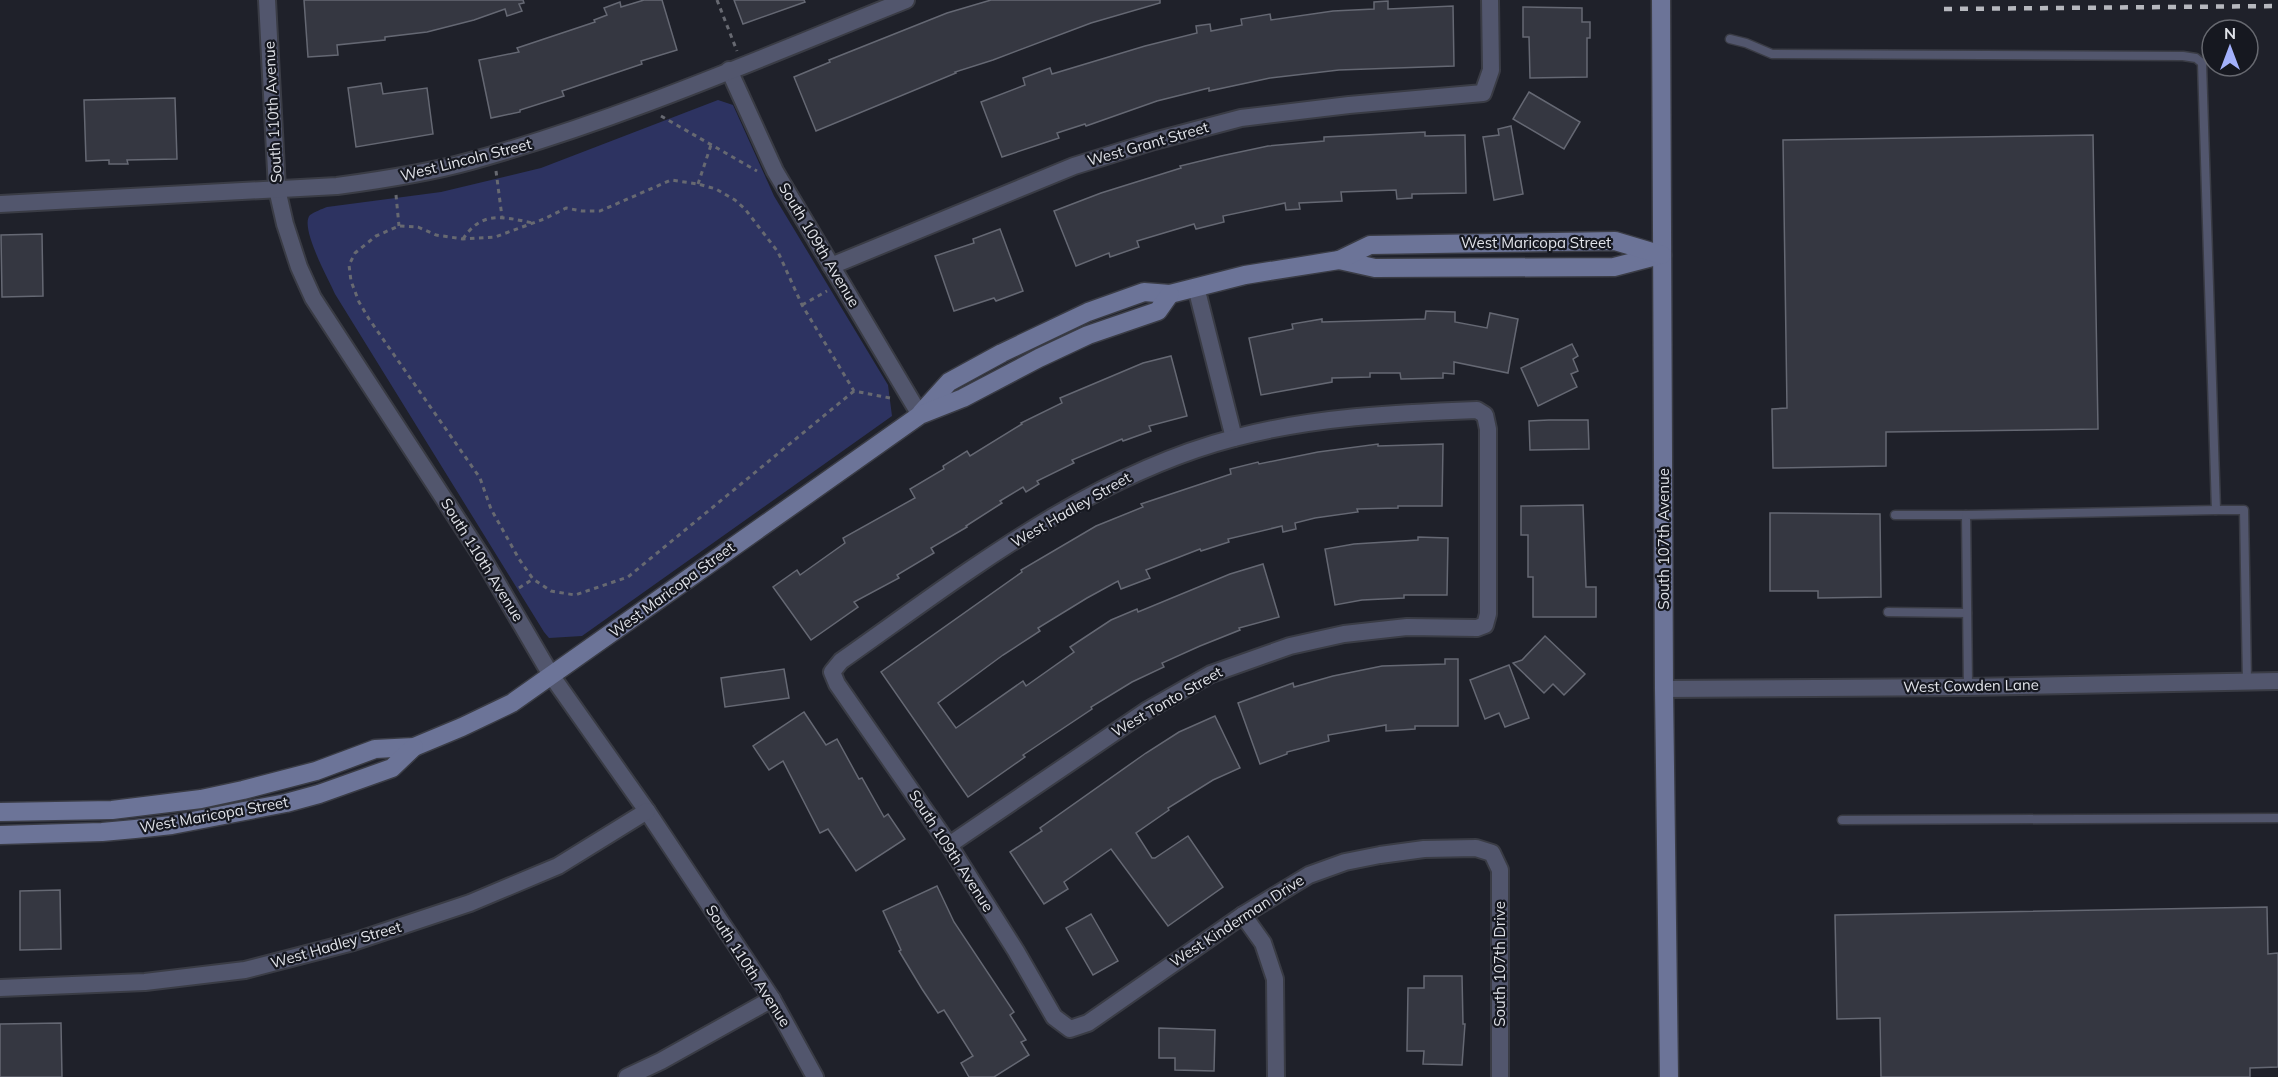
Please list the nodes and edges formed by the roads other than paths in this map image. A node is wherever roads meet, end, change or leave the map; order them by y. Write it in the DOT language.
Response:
graph roads {
  1 [pos="267,0"];
  2 [pos="906,0"];
  3 [pos="1490,0"];
  4 [pos="1661,0"];
  5 [pos="1730,39"];
  6 [pos="735,68"];
  7 [pos="278,189"];
  8 [pos="0,204"];
  9 [pos="1662,255"];
  10 [pos="1339,260"];
  11 [pos="831,266"];
  12 [pos="1196,286"];
  13 [pos="916,409"];
  14 [pos="1234,438"];
  15 [pos="2216,510"];
  16 [pos="1895,515"];
  17 [pos="1966,515"];
  18 [pos="1887,612"];
  19 [pos="1967,612"];
  20 [pos="1485,625"];
  21 [pos="832,672"];
  22 [pos="551,675"];
  23 [pos="2247,681"];
  24 [pos="2278,681"];
  25 [pos="1968,687"];
  26 [pos="1664,690"];
  27 [pos="414,747"];
  28 [pos="647,811"];
  29 [pos="0,812"];
  30 [pos="2278,818"];
  31 [pos="1842,820"];
  32 [pos="0,835"];
  33 [pos="949,845"];
  34 [pos="1492,854"];
  35 [pos="1243,915"];
  36 [pos="0,988"];
  37 [pos="772,999"];
  38 [pos="1070,1029"];
  39 [pos="627,1077"];
  40 [pos="815,1077"];
  41 [pos="1276,1077"];
  42 [pos="1500,1077"];
  43 [pos="1669,1077"];
  1 -- 7 [label="street, South 110th Avenue"];
  2 -- 6 [label="street, West Lincoln Street"];
  3 -- 11 [label="street, West Grant Street"];
  4 -- 9 [label="street, South 107th Avenue"];
  5 -- 15 [label="lane"];
  6 -- 7 [label="street, West Lincoln Street"];
  6 -- 11 [label="street, South 109th Avenue"];
  7 -- 8 [label="street, West Lincoln Street"];
  7 -- 22 [label="street, South 110th Avenue"];
  9 -- 10 [label="street, West Maricopa Street"];
  9 -- 10 [label="street, West Maricopa Street"];
  9 -- 26 [label="street, South 107th Avenue"];
  10 -- 12 [label="street, West Maricopa Street"];
  11 -- 13 [label="street, South 109th Avenue"];
  12 -- 13 [label="street, West Maricopa Street"];
  12 -- 14 [label="street"];
  13 -- 22 [label="street, West Maricopa Street"];
  14 -- 20 [label="street, West Hadley Street"];
  14 -- 21 [label="street, West Hadley Street"];
  15 -- 17 [label="lane"];
  15 -- 23 [label="lane"];
  16 -- 17 [label="lane"];
  17 -- 19 [label="lane"];
  18 -- 19 [label="lane"];
  19 -- 25 [label="lane"];
  20 -- 33 [label="street, West Tonto Street"];
  21 -- 33 [label="street, South 109th Avenue"];
  22 -- 27 [label="street, West Maricopa Street"];
  22 -- 28 [label="street, South 110th Avenue"];
  23 -- 24 [label="street, West Cowden Lane"];
  23 -- 25 [label="street, West Cowden Lane"];
  25 -- 26 [label="street, West Cowden Lane"];
  26 -- 43 [label="street, South 107th Avenue"];
  27 -- 29 [label="street, West Maricopa Street"];
  27 -- 32 [label="street, West Maricopa Street"];
  28 -- 36 [label="street, West Hadley Street"];
  28 -- 37 [label="street, South 110th Avenue"];
  30 -- 31 [label="lane"];
  33 -- 38 [label="street, South 109th Avenue"];
  34 -- 35 [label="street, West Kinderman Drive"];
  34 -- 42 [label="street, South 107th Drive"];
  35 -- 38 [label="street, West Kinderman Drive"];
  35 -- 41 [label="street"];
  37 -- 39 [label="street"];
  37 -- 40 [label="street, South 110th Avenue"];
}
